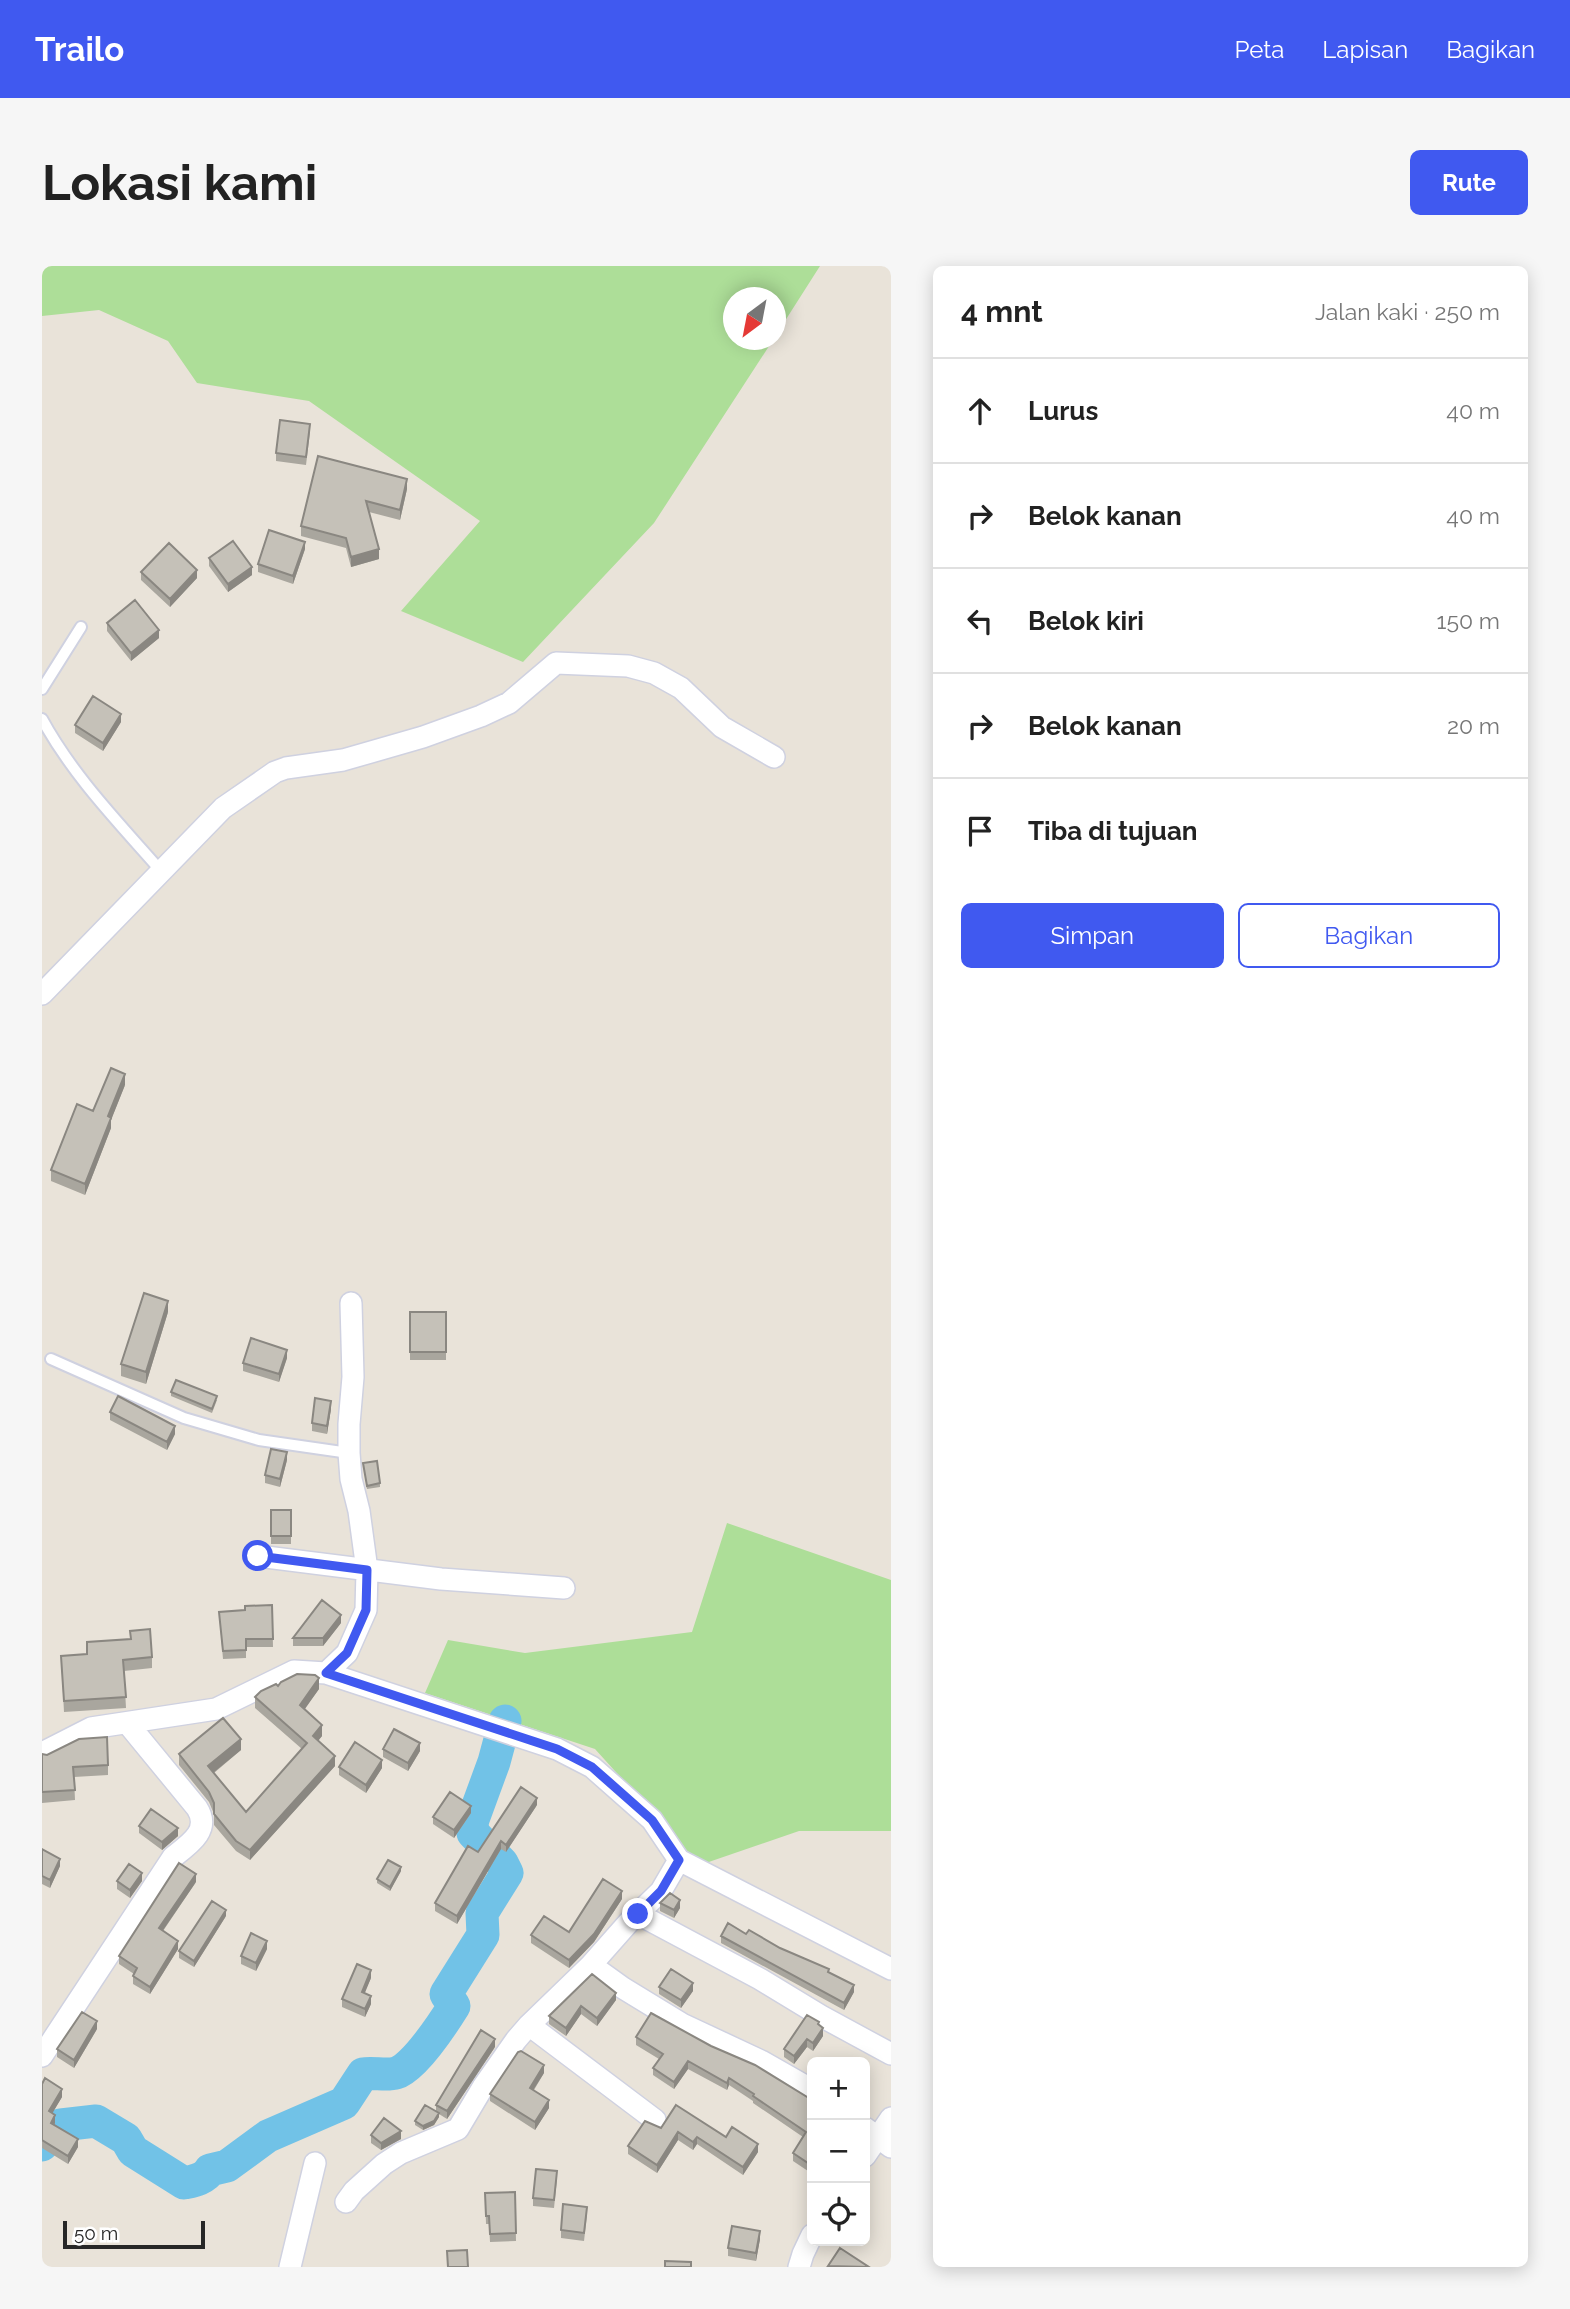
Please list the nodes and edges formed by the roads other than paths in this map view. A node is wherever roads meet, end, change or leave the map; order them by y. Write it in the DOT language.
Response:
graph roads {
  1 [pos="81,627"];
  2 [pos="42,689"];
  3 [pos="42,719"];
  4 [pos="774,757"];
  5 [pos="161,871"];
  6 [pos="42,994"];
  7 [pos="351,1303"];
  8 [pos="51,1359"];
  9 [pos="349,1453"];
  10 [pos="258,1556"];
  11 [pos="367,1570"];
  12 [pos="564,1588"];
  13 [pos="326,1673"];
  14 [pos="128,1724"];
  15 [pos="42,1752"];
  16 [pos="679,1860"];
  17 [pos="638,1914"];
  18 [pos="591,1965"];
  19 [pos="891,1969"];
  20 [pos="529,2025"];
  21 [pos="46,2042"];
  22 [pos="891,2054"];
  23 [pos="807,2087"];
  24 [pos="891,2118"];
  25 [pos="655,2120"];
  26 [pos="878,2138"];
  27 [pos="315,2162"];
  28 [pos="346,2202"];
  29 [pos="807,2246"];
  30 [pos="290,2267"];
  31 [pos="799,2267"];
  1 -- 2 [label="lane"];
  3 -- 5 [label="lane"];
  4 -- 5 [label="street"];
  5 -- 6 [label="street"];
  7 -- 9 [label="street"];
  8 -- 9 [label="lane"];
  9 -- 11 [label="street"];
  10 -- 11 [label="street"];
  11 -- 12 [label="street"];
  11 -- 13 [label="street"];
  13 -- 14 [label="street"];
  13 -- 16 [label="street"];
  14 -- 15 [label="street"];
  14 -- 21 [label="street"];
  16 -- 17 [label="street"];
  16 -- 19 [label="street"];
  17 -- 18 [label="street"];
  17 -- 22 [label="street"];
  18 -- 20 [label="street"];
  18 -- 23 [label="street"];
  20 -- 25 [label="street"];
  20 -- 28 [label="street"];
  24 -- 26 [label="street"];
  27 -- 30 [label="street"];
  29 -- 31 [label="street"];
}
